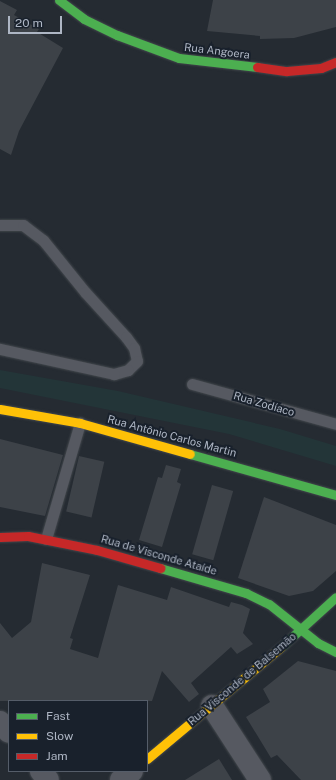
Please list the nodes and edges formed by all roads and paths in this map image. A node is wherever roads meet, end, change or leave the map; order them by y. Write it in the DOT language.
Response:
graph roads {
  1 [pos="59,0"];
  2 [pos="331,67"];
  3 [pos="0,225"];
  4 [pos="0,349"];
  5 [pos="192,384"];
  6 [pos="0,409"];
  7 [pos="80,423"];
  8 [pos="336,424"];
  9 [pos="336,495"];
  10 [pos="0,537"];
  11 [pos="46,539"];
  12 [pos="336,597"];
  13 [pos="300,630"];
  14 [pos="336,652"];
  15 [pos="212,706"];
  16 [pos="0,722"];
  17 [pos="8,731"];
  18 [pos="148,758"];
  19 [pos="42,772"];
  20 [pos="131,772"];
  21 [pos="48,780"];
  22 [pos="121,780"];
  23 [pos="260,780"];
  1 -- 2 [label="street, Rua Angoera"];
  3 -- 4 [label="lane"];
  5 -- 8 [label="lane, Rua Zodíaco"];
  6 -- 7 [label="street, Rua Antônio Carlos Martin"];
  7 -- 9 [label="street, Rua Antônio Carlos Martin"];
  7 -- 11 [label="lane"];
  10 -- 11 [label="street, Rua de Visconde Ataíde"];
  11 -- 13 [label="street, Rua de Visconde Ataíde"];
  12 -- 13 [label="street, Rua Visconde de Balsemão"];
  13 -- 14 [label="street, Rua de Visconde Ataíde"];
  13 -- 15 [label="street, Rua Visconde de Balsemão"];
  15 -- 18 [label="street, Rua Visconde de Balsemão"];
  15 -- 23 [label="street"];
  16 -- 17 [label="street"];
  19 -- 21 [label="street"];
  20 -- 22 [label="street"];
}
